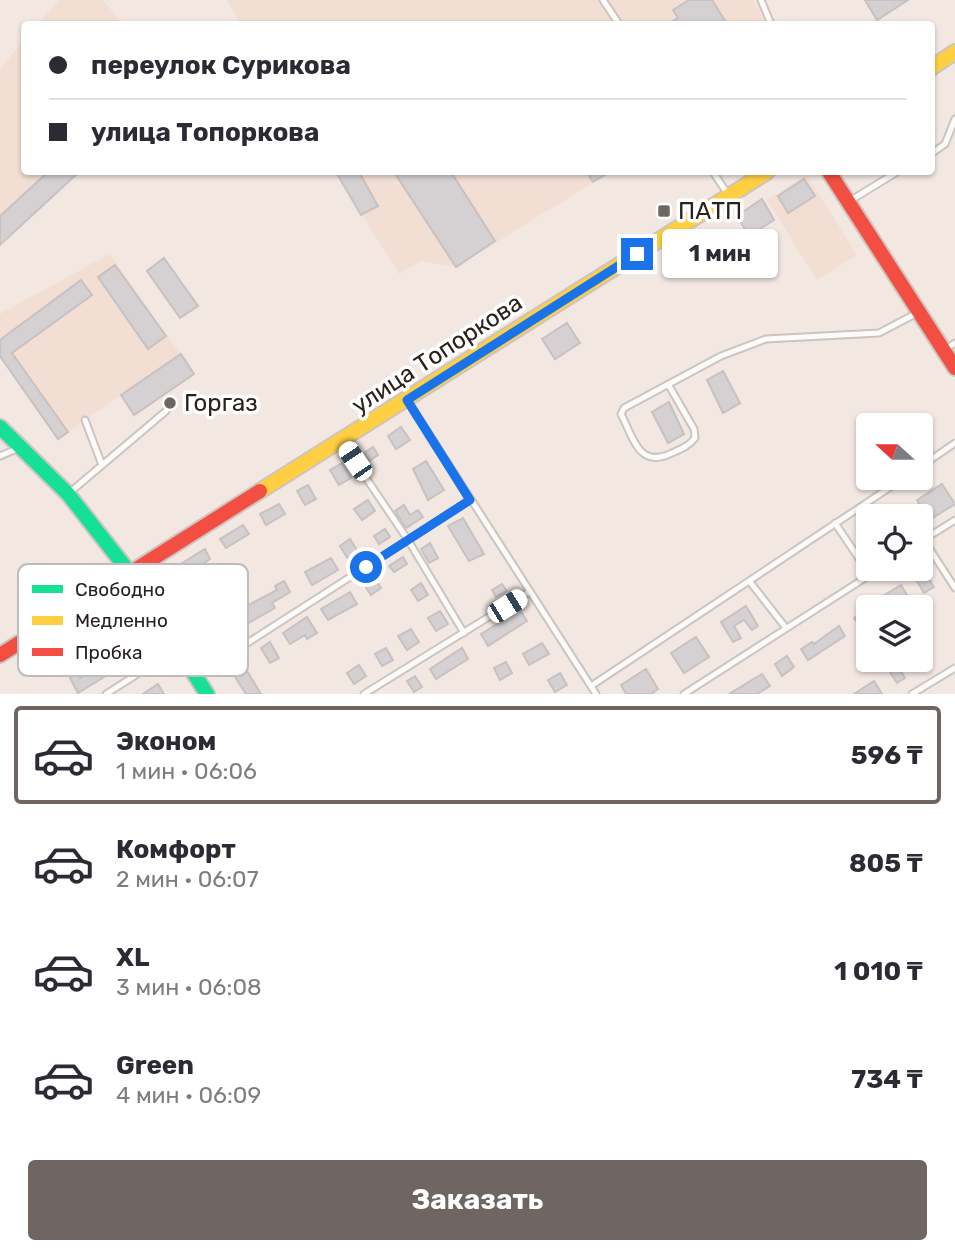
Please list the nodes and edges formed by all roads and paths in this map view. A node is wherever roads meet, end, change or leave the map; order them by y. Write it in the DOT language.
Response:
graph roads {
  1 [pos="603,0"];
  2 [pos="761,0"];
  3 [pos="617,21"];
  4 [pos="770,21"];
  5 [pos="955,52"];
  6 [pos="935,65"];
  7 [pos="955,119"];
  8 [pos="935,151"];
  9 [pos="715,175"];
  10 [pos="762,175"];
  11 [pos="831,175"];
  12 [pos="892,175"];
  13 [pos="729,195"];
  14 [pos="848,202"];
  15 [pos="919,312"];
  16 [pos="949,346"];
  17 [pos="955,369"];
  18 [pos="668,384"];
  19 [pos="407,400"];
  20 [pos="166,411"];
  21 [pos="85,420"];
  22 [pos="0,427"];
  23 [pos="342,442"];
  24 [pos="955,443"];
  25 [pos="19,449"];
  26 [pos="0,456"];
  27 [pos="933,458"];
  28 [pos="102,465"];
  29 [pos="886,490"];
  30 [pos="68,494"];
  31 [pos="470,500"];
  32 [pos="955,520"];
  33 [pos="835,523"];
  34 [pos="933,534"];
  35 [pos="408,540"];
  36 [pos="856,554"];
  37 [pos="933,557"];
  38 [pos="124,564"];
  39 [pos="145,564"];
  40 [pos="860,581"];
  41 [pos="750,582"];
  42 [pos="955,588"];
  43 [pos="529,592"];
  44 [pos="786,628"];
  45 [pos="464,633"];
  46 [pos="248,643"];
  47 [pos="18,644"];
  48 [pos="0,655"];
  49 [pos="955,668"];
  50 [pos="134,676"];
  51 [pos="196,676"];
  52 [pos="591,687"];
  53 [pos="106,694"];
  54 [pos="207,694"];
  55 [pos="364,694"];
  56 [pos="596,694"];
  57 [pos="684,694"];
  58 [pos="912,694"];
  1 -- 3 [label="lane"];
  2 -- 4 [label="lane"];
  5 -- 6 [label="main road"];
  7 -- 8 [label="lane"];
  9 -- 13 [label="lane"];
  10 -- 13 [label="main road, улица Топоркова"];
  11 -- 14 [label="main road"];
  12 -- 14 [label="lane"];
  13 -- 19 [label="main road, улица Топоркова"];
  14 -- 15 [label="main road"];
  15 -- 16 [label="main road"];
  15 -- 18 [label="lane"];
  16 -- 17 [label="main road"];
  18 -- 18 [label="lane"];
  19 -- 23 [label="main road, улица Топоркова"];
  19 -- 31 [label="lane"];
  20 -- 28 [label="lane"];
  21 -- 28 [label="lane"];
  22 -- 25 [label="main road"];
  23 -- 35 [label="lane"];
  23 -- 39 [label="main road, улица Топоркова"];
  24 -- 27 [label="lane"];
  25 -- 26 [label="lane"];
  25 -- 30 [label="main road"];
  28 -- 30 [label="lane"];
  29 -- 33 [label="lane"];
  30 -- 38 [label="main road"];
  31 -- 35 [label="lane"];
  31 -- 43 [label="lane"];
  32 -- 34 [label="lane"];
  33 -- 36 [label="lane"];
  33 -- 41 [label="lane"];
  35 -- 45 [label="lane"];
  35 -- 46 [label="lane"];
  37 -- 42 [label="lane"];
  40 -- 44 [label="lane"];
  41 -- 44 [label="lane"];
  41 -- 52 [label="lane"];
  43 -- 45 [label="lane"];
  43 -- 52 [label="lane"];
  44 -- 57 [label="lane"];
  45 -- 55 [label="lane"];
  47 -- 48 [label="main road, улица Топоркова"];
  49 -- 58 [label="lane"];
  50 -- 53 [label="lane"];
  51 -- 54 [label="main road"];
  52 -- 56 [label="lane"];
}
